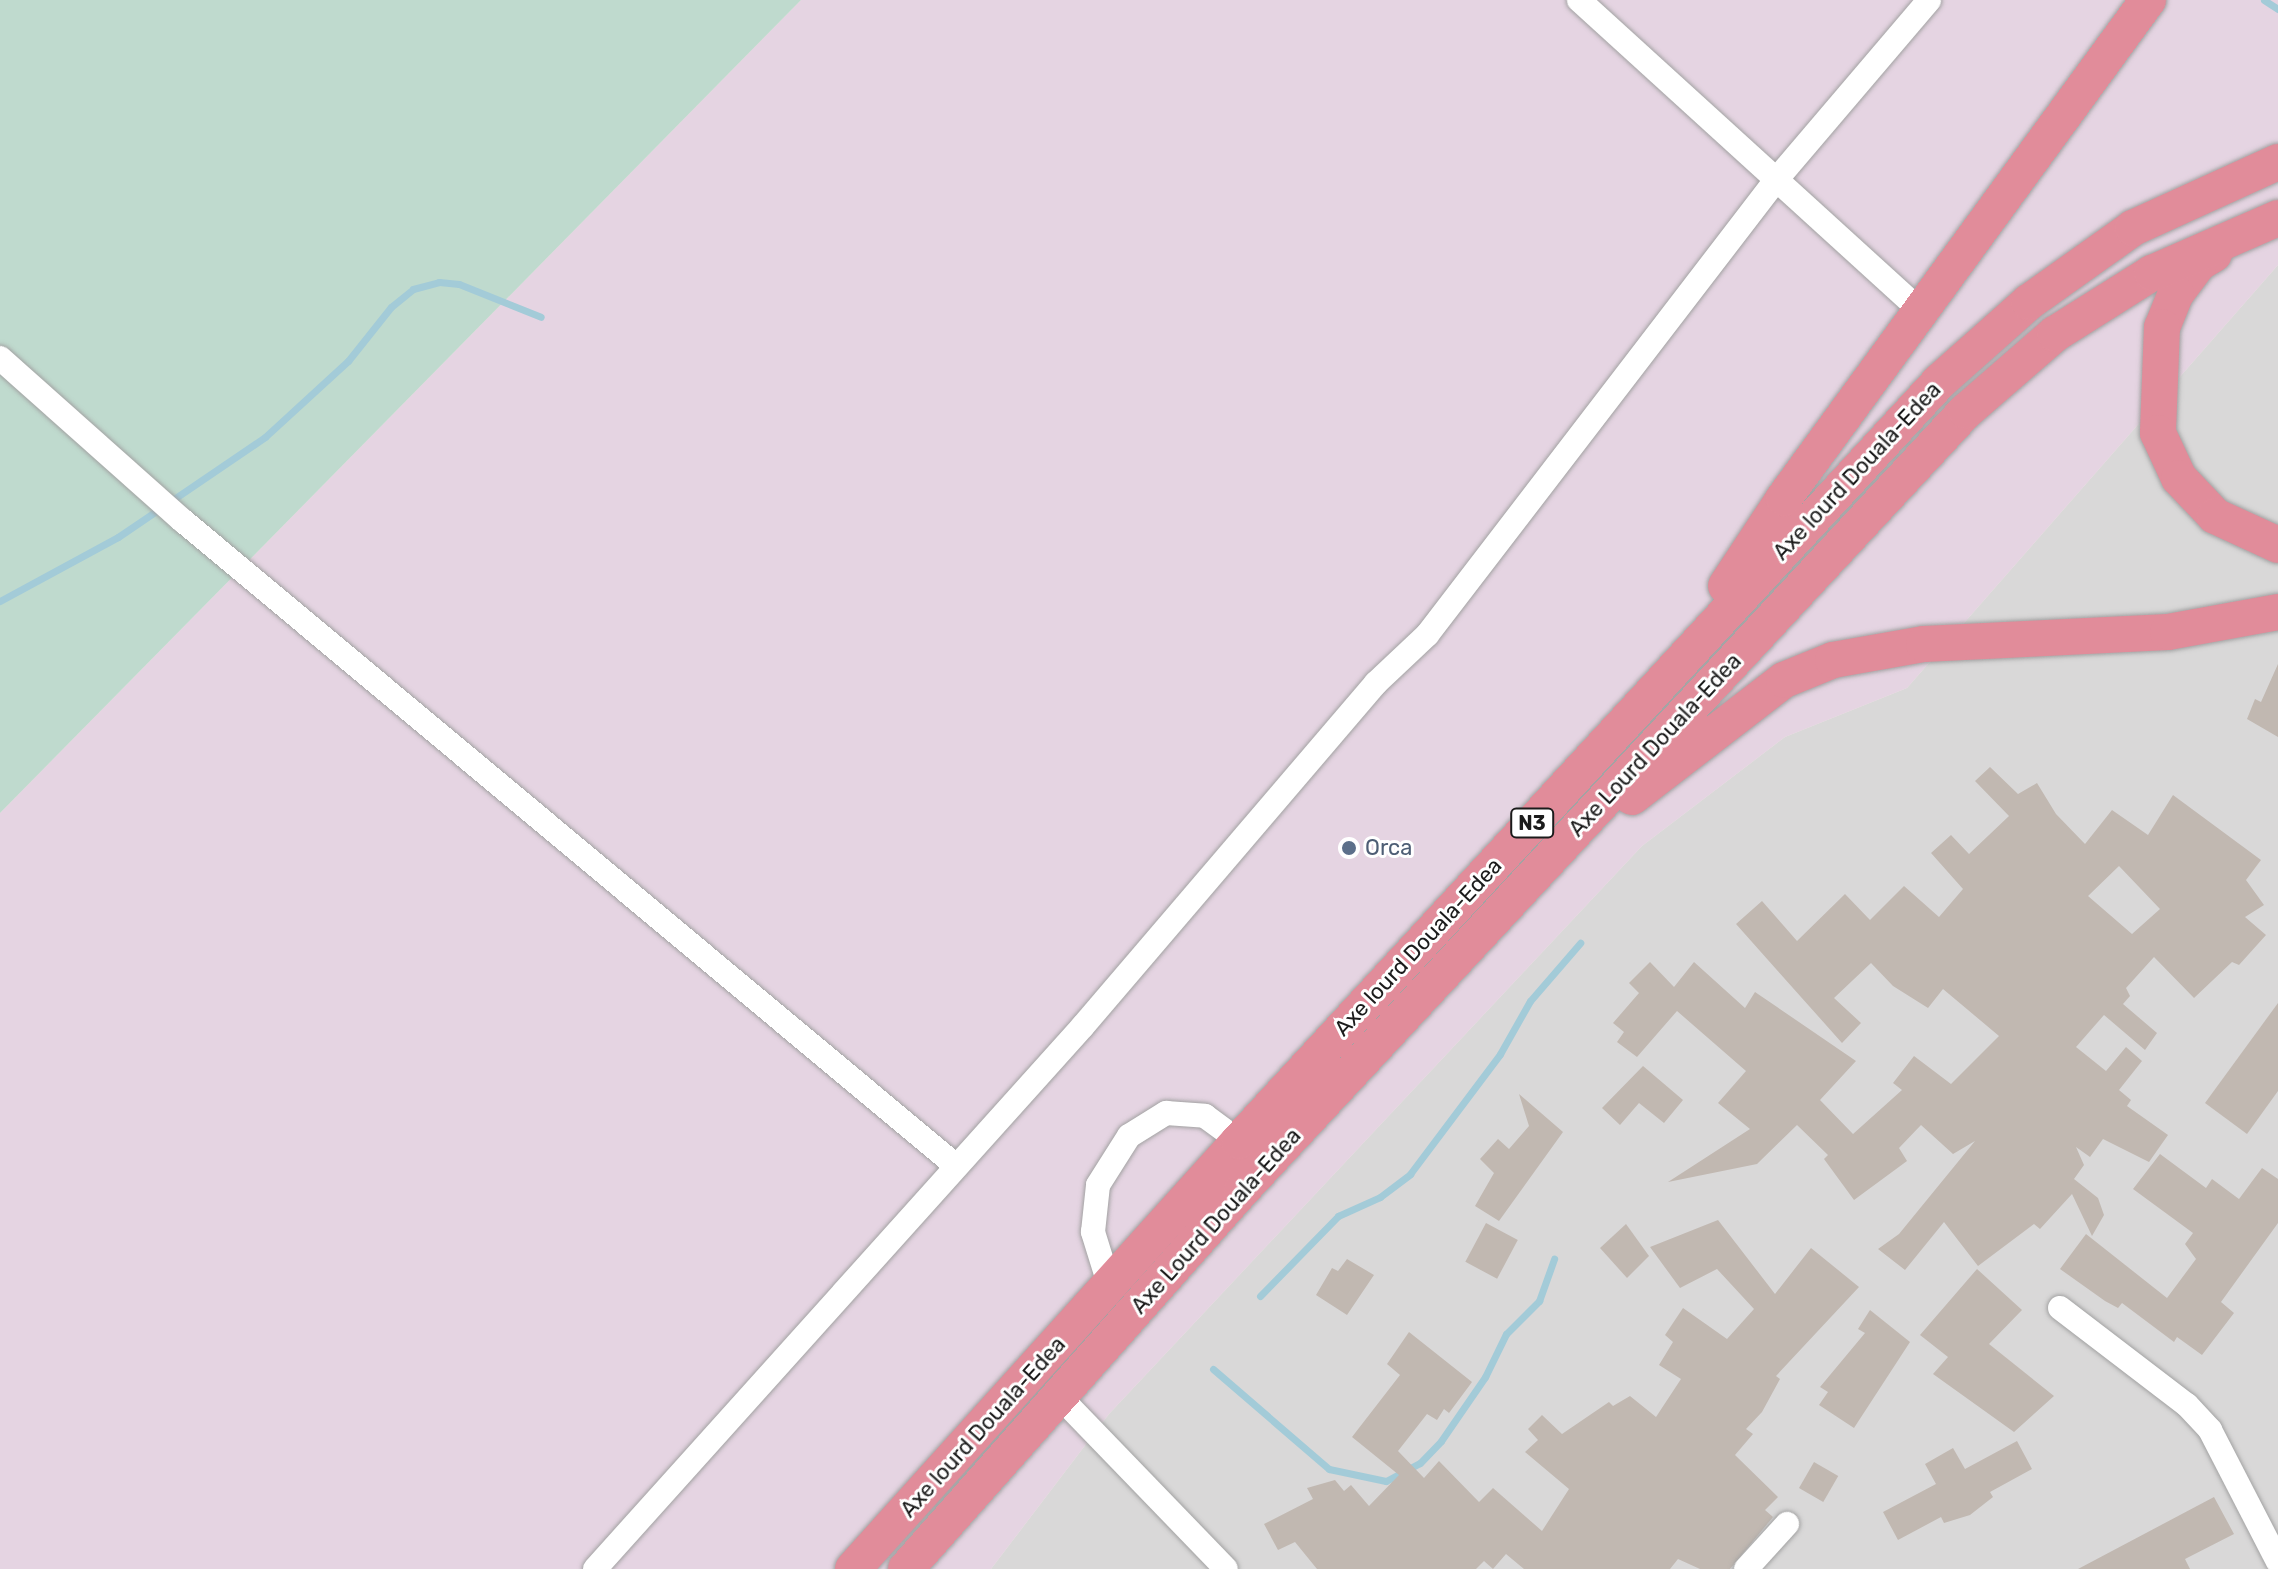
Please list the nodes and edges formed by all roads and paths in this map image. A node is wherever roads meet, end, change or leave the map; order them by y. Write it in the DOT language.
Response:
graph roads {
  1 [pos="1579,0"];
  2 [pos="1929,0"];
  3 [pos="2148,0"];
  4 [pos="2278,162"];
  5 [pos="1776,180"];
  6 [pos="2276,218"];
  7 [pos="1920,310"];
  8 [pos="0,358"];
  9 [pos="2278,545"];
  10 [pos="2278,612"];
  11 [pos="1670,673"];
  12 [pos="1530,878"];
  13 [pos="1239,1141"];
  14 [pos="955,1165"];
  15 [pos="1110,1287"];
  16 [pos="2060,1308"];
  17 [pos="1059,1396"];
  18 [pos="1787,1524"];
  19 [pos="2278,1562"];
  20 [pos="595,1569"];
  21 [pos="853,1569"];
  22 [pos="906,1569"];
  23 [pos="1226,1569"];
  24 [pos="1746,1569"];
  1 -- 5 [label="street"];
  2 -- 5 [label="street"];
  3 -- 7 [label="highway"];
  4 -- 11 [label="highway, Axe lourd Douala-Edea / N3"];
  5 -- 7 [label="street"];
  5 -- 14 [label="street"];
  6 -- 9 [label="highway"];
  6 -- 12 [label="highway, Axe Lourd Douala-Edea / N3"];
  7 -- 11 [label="highway"];
  8 -- 14 [label="street"];
  10 -- 12 [label="highway"];
  11 -- 13 [label="highway, Axe lourd Douala-Edea / N3"];
  12 -- 17 [label="highway, Axe Lourd Douala-Edea / N3"];
  13 -- 15 [label="highway, Axe lourd Douala-Edea / N3"];
  13 -- 15 [label="street"];
  14 -- 20 [label="street"];
  15 -- 21 [label="highway, Axe lourd Douala-Edea / N3"];
  16 -- 19 [label="street"];
  17 -- 22 [label="highway, Axe Lourd Douala-Edea / N3"];
  17 -- 23 [label="street"];
  18 -- 24 [label="street"];
}
